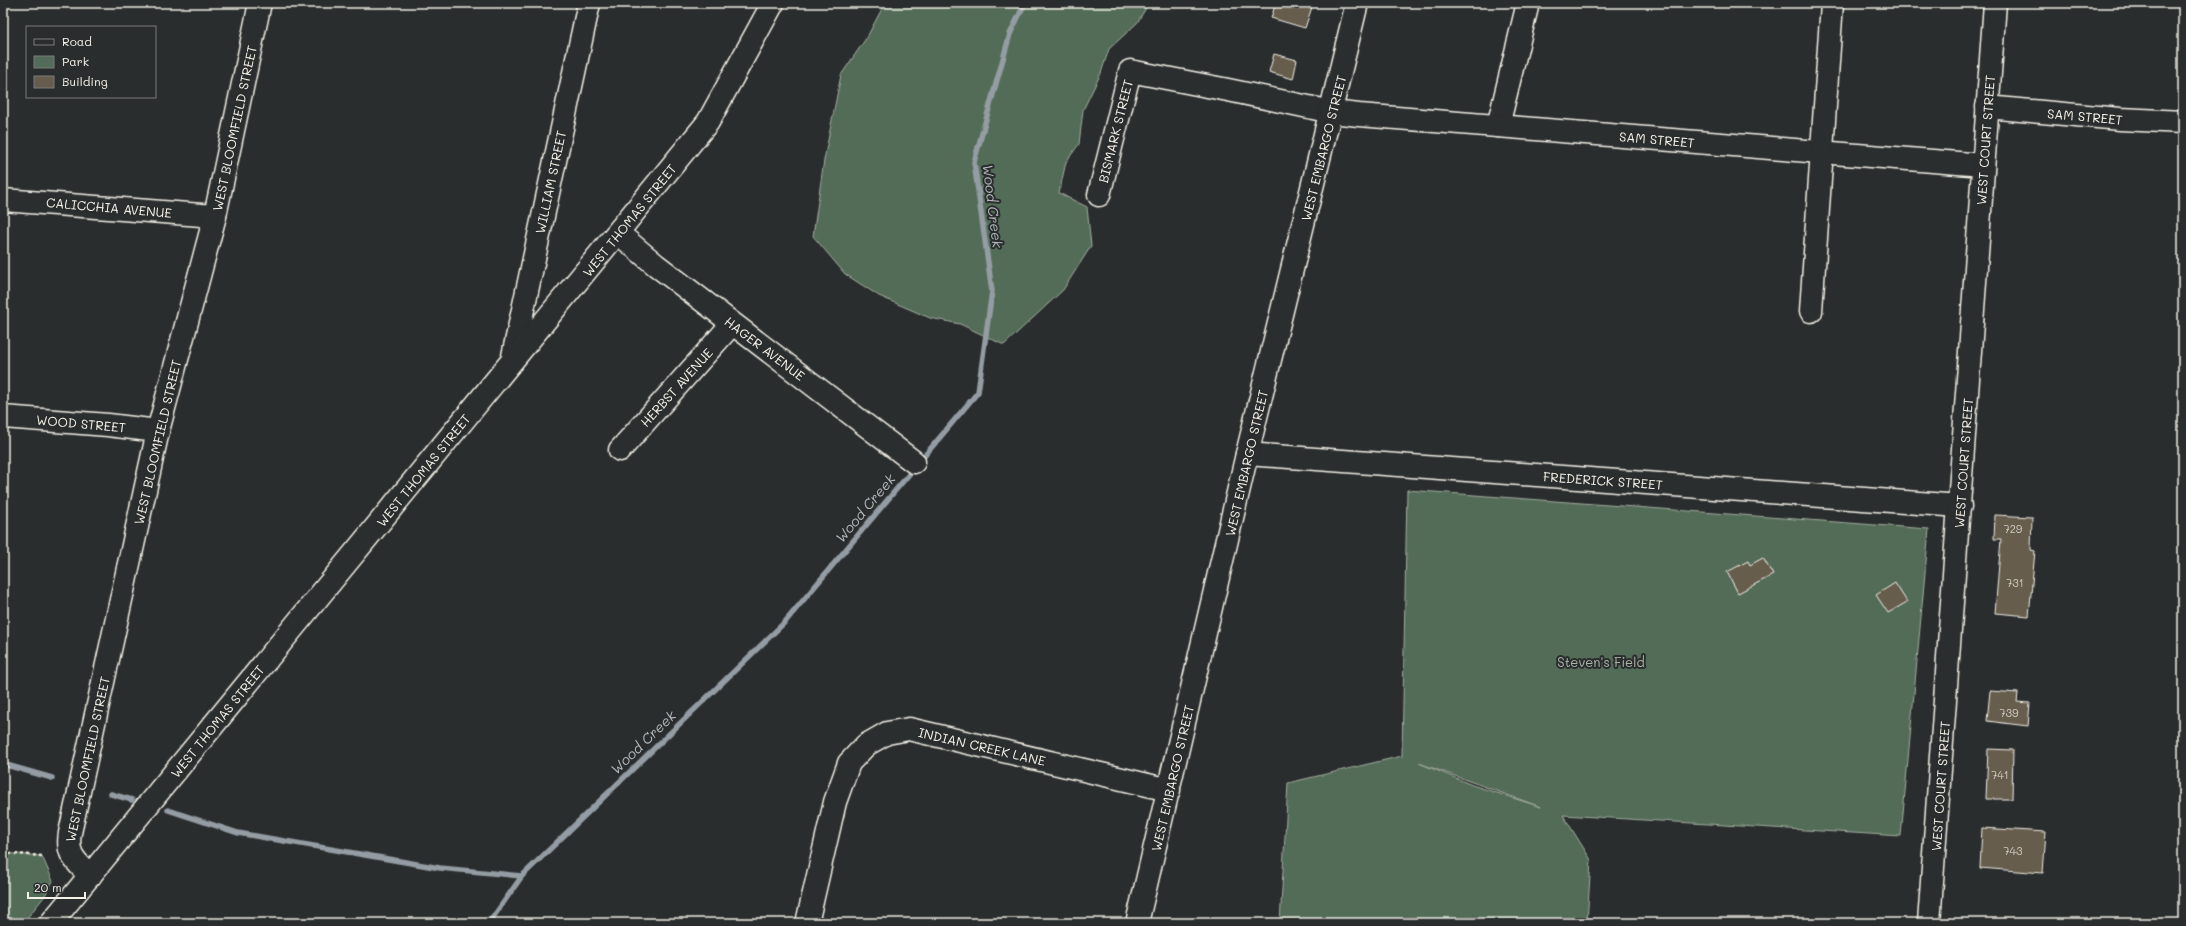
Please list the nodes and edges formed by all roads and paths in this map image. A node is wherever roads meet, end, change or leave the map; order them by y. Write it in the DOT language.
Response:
graph roads {
  1 [pos="260,3"];
  2 [pos="589,3"];
  3 [pos="774,3"];
  4 [pos="1357,3"];
  5 [pos="1528,3"];
  6 [pos="1832,3"];
  7 [pos="1995,3"];
  8 [pos="1228,90"];
  9 [pos="1987,107"];
  10 [pos="1332,112"];
  11 [pos="2183,122"];
  12 [pos="1498,126"];
  13 [pos="1821,152"];
  14 [pos="1983,165"];
  15 [pos="1099,194"];
  16 [pos="3,200"];
  17 [pos="215,216"];
  18 [pos="618,233"];
  19 [pos="1812,311"];
  20 [pos="732,324"];
  21 [pos="512,361"];
  22 [pos="3,417"];
  23 [pos="158,431"];
  24 [pos="620,450"];
  25 [pos="1247,454"];
  26 [pos="914,462"];
  27 [pos="1960,506"];
  28 [pos="1169,790"];
  29 [pos="3,853"];
  30 [pos="42,856"];
  31 [pos="90,876"];
  32 [pos="51,923"];
  33 [pos="807,923"];
  34 [pos="1137,923"];
  35 [pos="1929,923"];
  1 -- 17 [label="street, WEST BLOOMFIELD STREET"];
  2 -- 21 [label="street, WILLIAM STREET"];
  3 -- 18 [label="street, WEST THOMAS STREET"];
  4 -- 10 [label="street, WEST EMBARGO STREET"];
  5 -- 12 [label="street"];
  6 -- 13 [label="street"];
  7 -- 9 [label="street, WEST COURT STREET"];
  8 -- 10 [label="street, SAM STREET"];
  8 -- 15 [label="street, BISMARK STREET"];
  9 -- 11 [label="street, SAM STREET"];
  9 -- 14 [label="street, WEST COURT STREET"];
  10 -- 12 [label="street, SAM STREET"];
  10 -- 25 [label="street, WEST EMBARGO STREET"];
  12 -- 13 [label="street, SAM STREET"];
  13 -- 14 [label="street, SAM STREET"];
  13 -- 19 [label="street"];
  14 -- 27 [label="street, WEST COURT STREET"];
  16 -- 17 [label="street, CALICCHIA AVENUE"];
  17 -- 23 [label="street, WEST BLOOMFIELD STREET"];
  18 -- 20 [label="street, HAGER AVENUE"];
  18 -- 21 [label="street, WEST THOMAS STREET"];
  20 -- 24 [label="street, HERBST AVENUE"];
  20 -- 26 [label="street, HAGER AVENUE"];
  21 -- 31 [label="street, WEST THOMAS STREET"];
  22 -- 23 [label="street, WOOD STREET"];
  23 -- 31 [label="street, WEST BLOOMFIELD STREET"];
  25 -- 27 [label="street, FREDERICK STREET"];
  25 -- 28 [label="street, WEST EMBARGO STREET"];
  27 -- 35 [label="street, WEST COURT STREET"];
  28 -- 33 [label="street, INDIAN CREEK LANE"];
  28 -- 34 [label="street, WEST EMBARGO STREET"];
  29 -- 30 [label="path"];
  31 -- 32 [label="street, WEST THOMAS STREET"];
}
